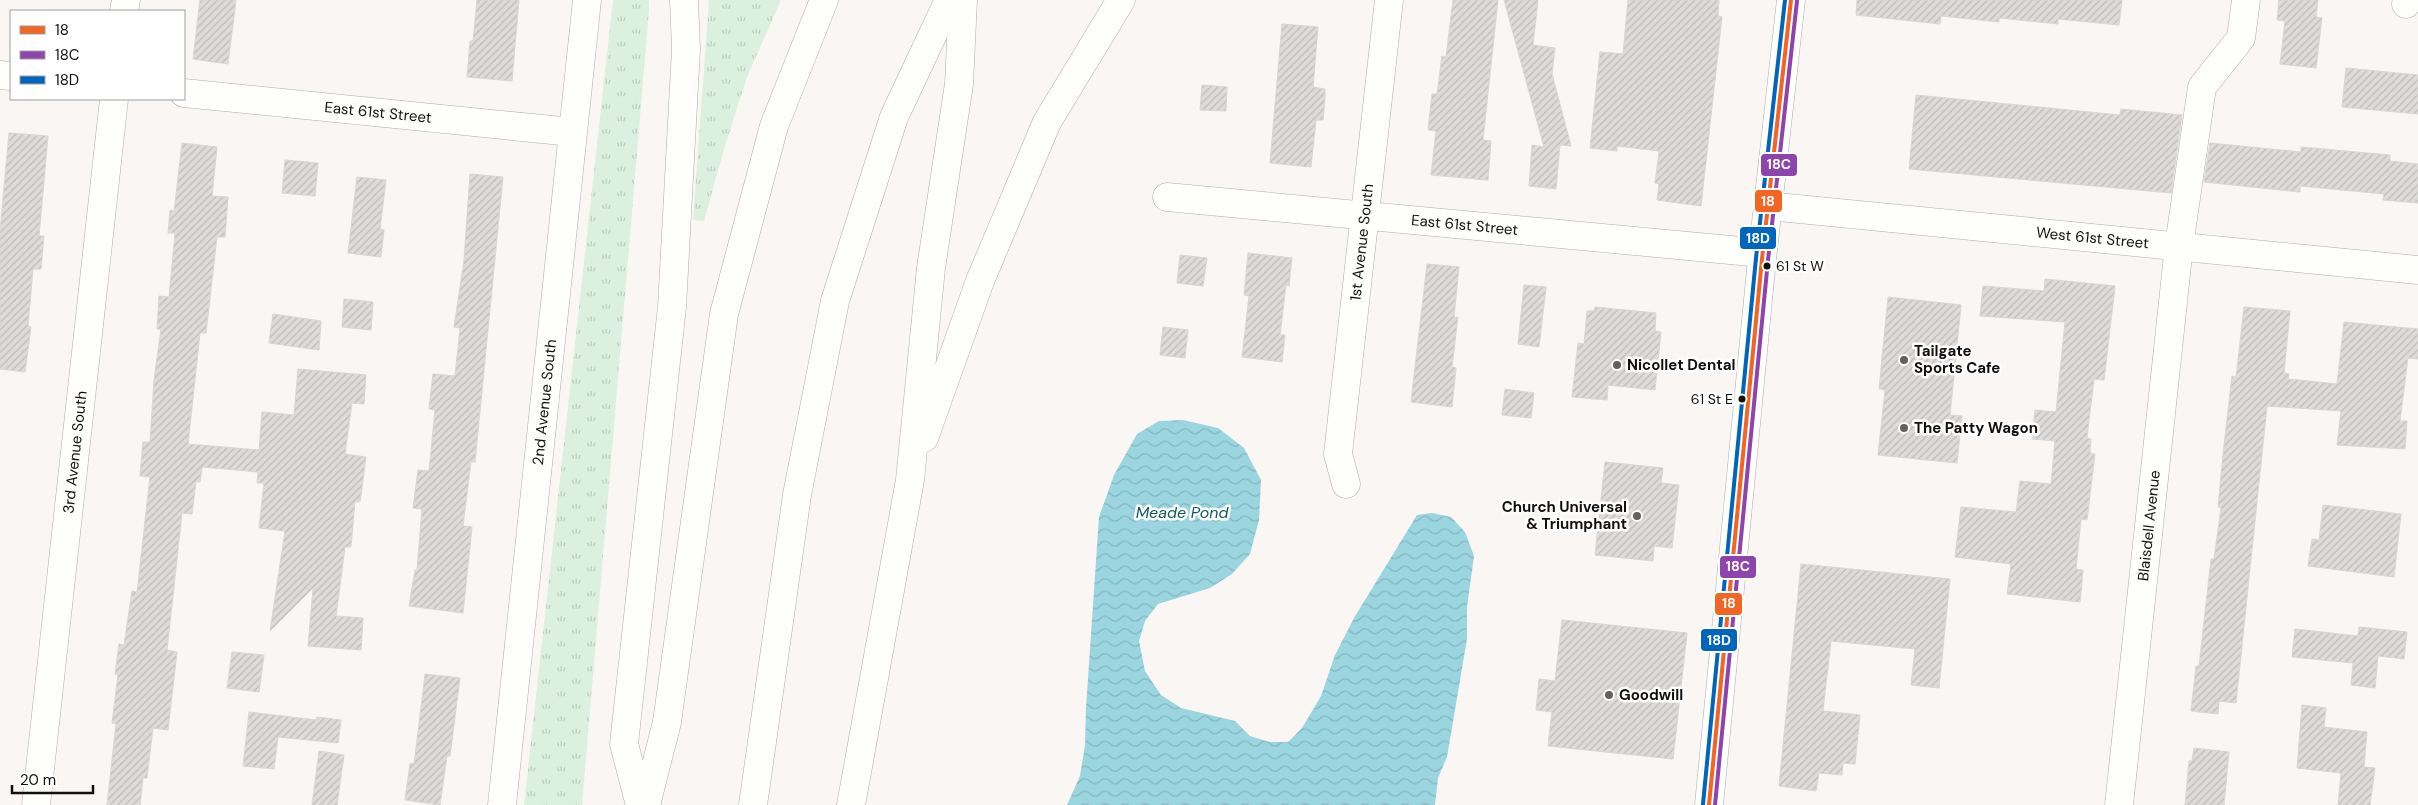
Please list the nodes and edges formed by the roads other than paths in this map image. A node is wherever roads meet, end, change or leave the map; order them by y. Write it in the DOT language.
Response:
graph roads {
  1 [pos="587,0"];
  2 [pos="684,0"];
  3 [pos="824,0"];
  4 [pos="949,0"];
  5 [pos="963,0"];
  6 [pos="1121,0"];
  7 [pos="1389,0"];
  8 [pos="1791,0"];
  9 [pos="2246,0"];
  10 [pos="185,92"];
  11 [pos="114,100"];
  12 [pos="572,132"];
  13 [pos="1167,197"];
  14 [pos="1768,206"];
  15 [pos="1364,215"];
  16 [pos="2179,246"];
  17 [pos="1762,252"];
  18 [pos="2418,270"];
  19 [pos="910,480"];
  20 [pos="1346,484"];
  21 [pos="36,805"];
  22 [pos="502,805"];
  23 [pos="640,805"];
  24 [pos="646,805"];
  25 [pos="753,805"];
  26 [pos="851,805"];
  27 [pos="1709,805"];
  28 [pos="2119,805"];
  1 -- 12 [label="main road, 2nd Avenue South"];
  2 -- 23 [label="main road"];
  3 -- 24 [label="main road"];
  4 -- 25 [label="main road"];
  5 -- 19 [label="main road"];
  6 -- 19 [label="main road"];
  7 -- 15 [label="main road, 1st Avenue South"];
  8 -- 14 [label="main road"];
  9 -- 16 [label="main road, Blaisdell Avenue"];
  10 -- 12 [label="main road, East 61st Street"];
  11 -- 21 [label="main road, 3rd Avenue South"];
  12 -- 22 [label="main road, 2nd Avenue South"];
  13 -- 15 [label="main road, East 61st Street"];
  14 -- 16 [label="main road, West 61st Street"];
  14 -- 17 [label="main road"];
  15 -- 17 [label="main road, East 61st Street"];
  15 -- 20 [label="main road, 1st Avenue South"];
  16 -- 18 [label="main road, West 61st Street"];
  16 -- 28 [label="main road, Blaisdell Avenue"];
  17 -- 27 [label="main road"];
  19 -- 26 [label="main road"];
}
